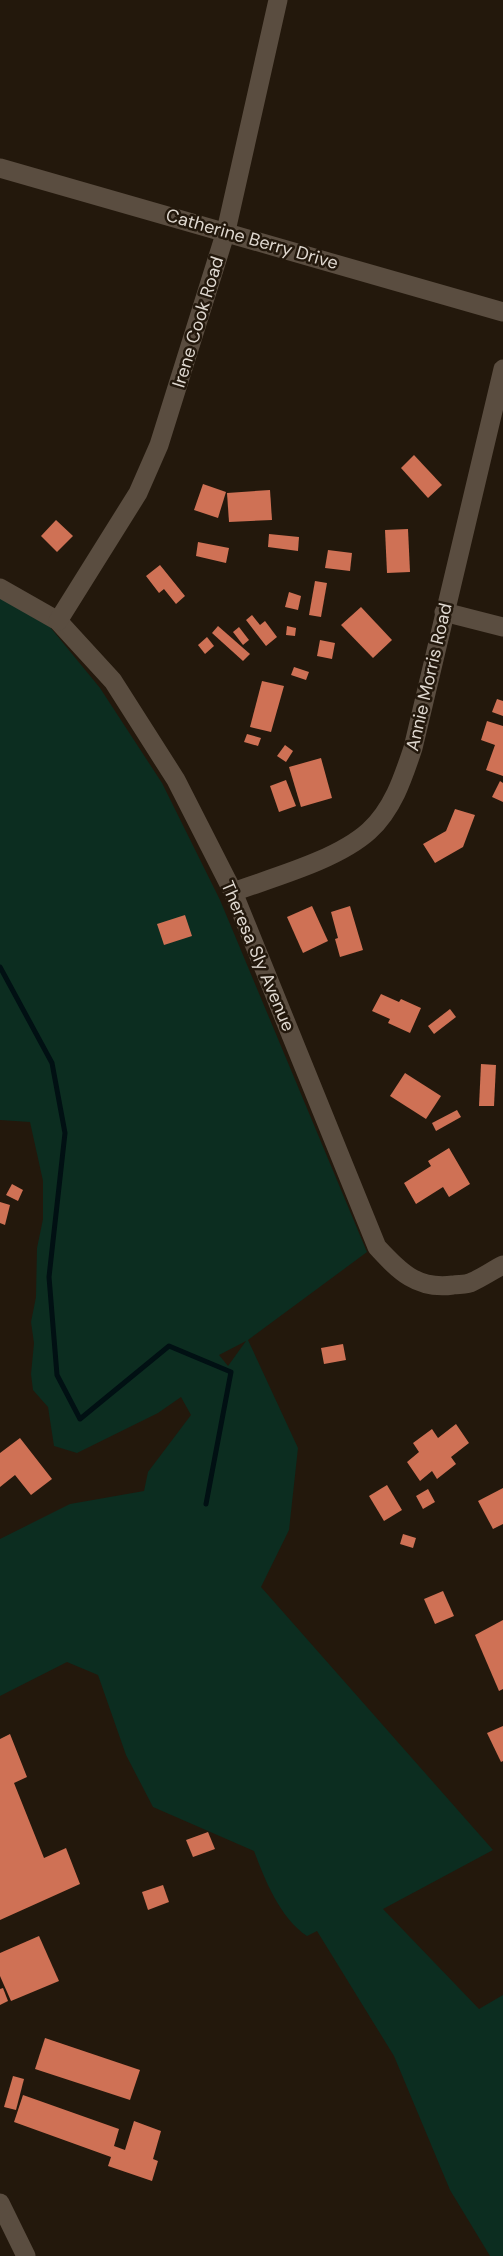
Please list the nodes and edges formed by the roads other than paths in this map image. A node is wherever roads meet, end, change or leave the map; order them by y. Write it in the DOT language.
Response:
graph roads {
  1 [pos="278,0"];
  2 [pos="0,168"];
  3 [pos="226,231"];
  4 [pos="503,312"];
  5 [pos="503,369"];
  6 [pos="0,588"];
  7 [pos="444,612"];
  8 [pos="58,620"];
  9 [pos="503,627"];
  10 [pos="233,892"];
  11 [pos="503,1265"];
  12 [pos="0,2202"];
  13 [pos="26,2256"];
  1 -- 3 [label="street, Irene Cook Road"];
  2 -- 3 [label="street, Catherine Berry Drive"];
  3 -- 4 [label="street, Catherine Berry Drive"];
  3 -- 8 [label="street, Irene Cook Road"];
  5 -- 7 [label="street, Annie Morris Road"];
  6 -- 8 [label="street, Theresa Sly Avenue"];
  7 -- 9 [label="street"];
  7 -- 10 [label="street, Annie Morris Road"];
  8 -- 10 [label="street, Theresa Sly Avenue"];
  10 -- 11 [label="street, Theresa Sly Avenue"];
  12 -- 13 [label="street"];
}
